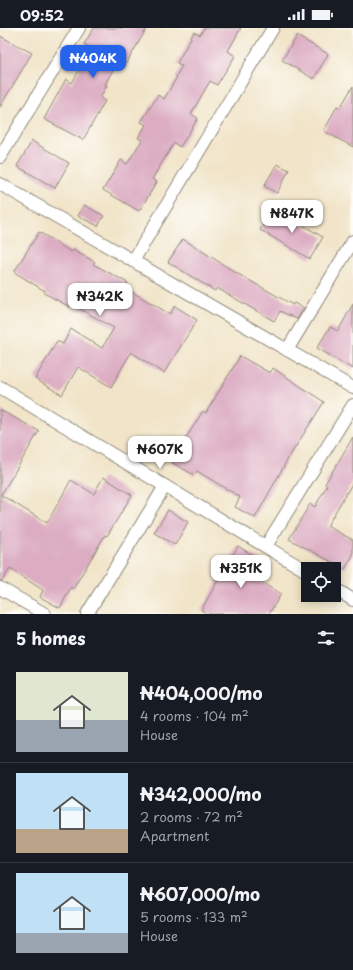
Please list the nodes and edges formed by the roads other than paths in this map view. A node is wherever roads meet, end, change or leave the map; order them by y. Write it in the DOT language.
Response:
graph roads {
  1 [pos="79,28"];
  2 [pos="273,28"];
  3 [pos="0,157"];
  4 [pos="0,184"];
  5 [pos="353,241"];
  6 [pos="133,261"];
  7 [pos="287,350"];
  8 [pos="0,388"];
  9 [pos="353,388"];
  10 [pos="353,405"];
  11 [pos="165,486"];
  12 [pos="266,546"];
  13 [pos="301,568"];
  14 [pos="0,588"];
  15 [pos="341,592"];
  16 [pos="353,600"];
  17 [pos="43,614"];
  18 [pos="87,614"];
  1 -- 3 [label="street"];
  2 -- 6 [label="street"];
  4 -- 6 [label="street"];
  5 -- 7 [label="street"];
  6 -- 7 [label="street"];
  7 -- 9 [label="street"];
  8 -- 11 [label="street"];
  10 -- 12 [label="street"];
  11 -- 12 [label="street"];
  11 -- 18 [label="street"];
  12 -- 13 [label="street"];
  14 -- 17 [label="street"];
  15 -- 16 [label="street"];
}
